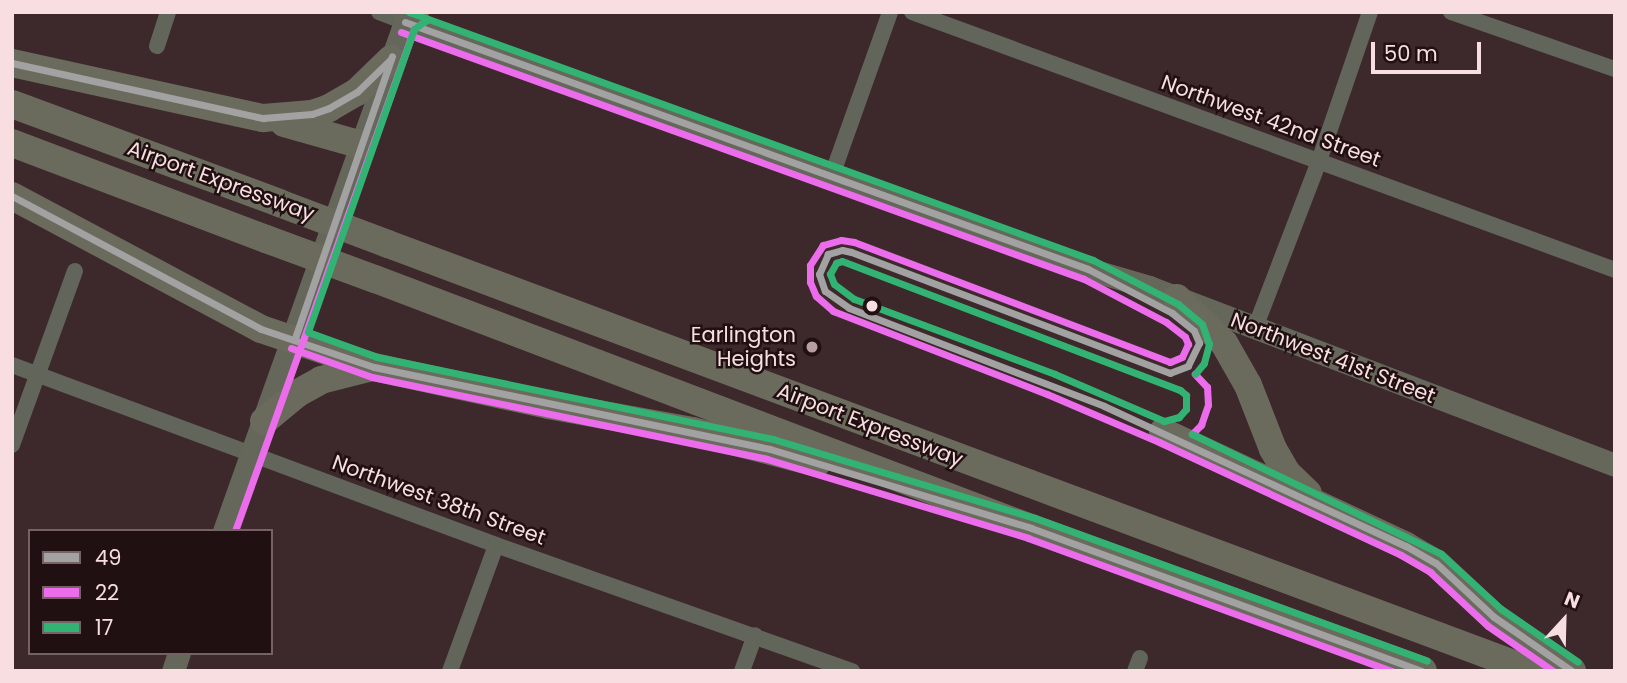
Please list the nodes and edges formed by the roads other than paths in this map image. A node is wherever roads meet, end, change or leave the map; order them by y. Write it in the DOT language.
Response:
graph roads {
  1 [pos="169,12"];
  2 [pos="379,12"];
  3 [pos="890,12"];
  4 [pos="912,12"];
  5 [pos="1370,12"];
  6 [pos="1451,12"];
  7 [pos="409,15"];
  8 [pos="157,46"];
  9 [pos="391,59"];
  10 [pos="12,63"];
  11 [pos="1615,69"];
  12 [pos="12,104"];
  13 [pos="263,118"];
  14 [pos="12,143"];
  15 [pos="362,145"];
  16 [pos="1319,161"];
  17 [pos="831,178"];
  18 [pos="12,196"];
  19 [pos="1615,270"];
  20 [pos="75,271"];
  21 [pos="1177,298"];
  22 [pos="1255,328"];
  23 [pos="295,338"];
  24 [pos="12,365"];
  25 [pos="374,367"];
  26 [pos="37,374"];
  27 [pos="264,421"];
  28 [pos="1163,432"];
  29 [pos="12,445"];
  30 [pos="252,453"];
  31 [pos="1615,465"];
  32 [pos="1342,516"];
  33 [pos="1031,528"];
  34 [pos="225,529"];
  35 [pos="496,545"];
  36 [pos="755,635"];
  37 [pos="450,671"];
  38 [pos="742,671"];
  39 [pos="852,671"];
  40 [pos="1423,671"];
  41 [pos="1532,671"];
  42 [pos="1572,671"];
  1 -- 8 [label="street"];
  2 -- 7 [label="street, Northwest 41st Street"];
  3 -- 17 [label="street"];
  4 -- 16 [label="street, Northwest 42nd Street"];
  5 -- 16 [label="street"];
  6 -- 11 [label="street"];
  7 -- 9 [label="main road"];
  7 -- 17 [label="main road, Northwest 41st Street"];
  9 -- 13 [label="highway"];
  9 -- 15 [label="main road"];
  10 -- 13 [label="highway"];
  12 -- 41 [label="highway, Airport Expressway, bridge"];
  13 -- 15 [label="highway"];
  14 -- 33 [label="highway, Airport Expressway, bridge"];
  15 -- 23 [label="main road"];
  16 -- 19 [label="street, Northwest 42nd Street"];
  16 -- 22 [label="street"];
  17 -- 21 [label="main road, Northwest 41st Street"];
  18 -- 23 [label="highway"];
  20 -- 26 [label="street"];
  21 -- 22 [label="main road, Northwest 41st Street"];
  21 -- 32 [label="highway"];
  22 -- 31 [label="main road, Northwest 41st Street"];
  23 -- 25 [label="highway"];
  23 -- 27 [label="main road"];
  24 -- 26 [label="street, Northwest 38th Street"];
  25 -- 27 [label="highway"];
  25 -- 33 [label="highway"];
  26 -- 29 [label="street"];
  26 -- 30 [label="street, Northwest 38th Street"];
  27 -- 30 [label="main road"];
  28 -- 32 [label="highway"];
  30 -- 34 [label="main road"];
  30 -- 35 [label="street, Northwest 38th Street"];
  32 -- 42 [label="highway"];
  33 -- 40 [label="highway, Airport Expressway"];
  35 -- 36 [label="street, Northwest 38th Street"];
  35 -- 37 [label="street"];
  36 -- 38 [label="street"];
  36 -- 39 [label="street, Northwest 38th Street"];
}
